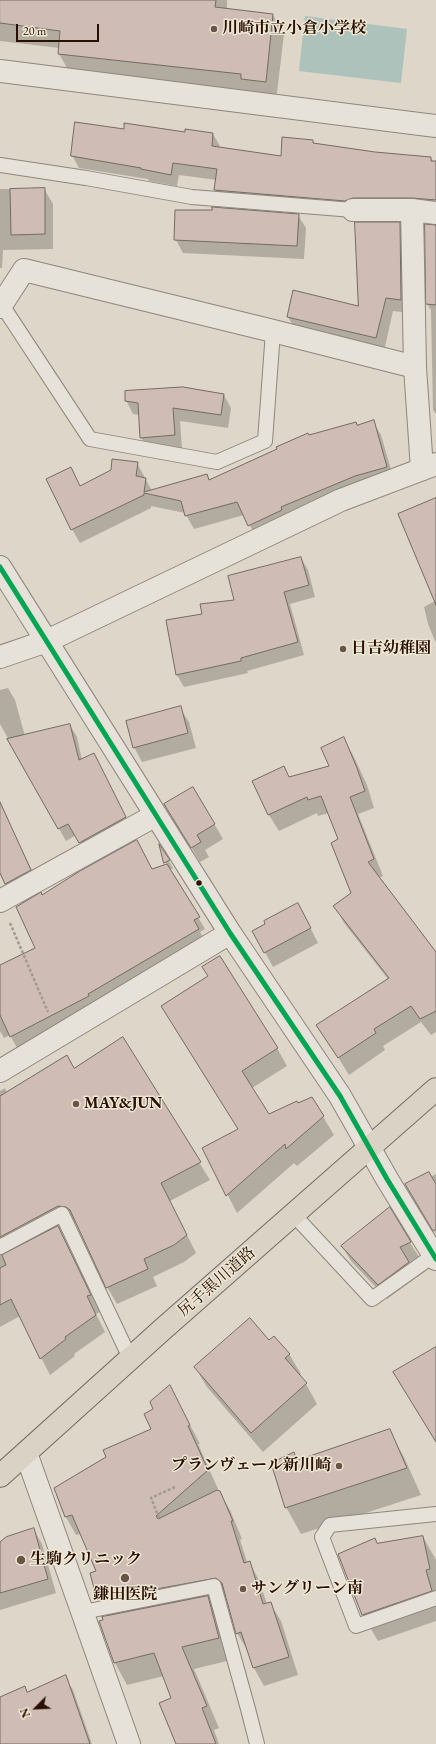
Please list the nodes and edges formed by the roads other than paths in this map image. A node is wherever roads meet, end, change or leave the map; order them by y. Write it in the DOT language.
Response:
graph roads {
  1 [pos="0,71"];
  2 [pos="436,126"];
  3 [pos="0,165"];
  4 [pos="353,210"];
  5 [pos="412,210"];
  6 [pos="436,213"];
  7 [pos="1,306"];
  8 [pos="273,330"];
  9 [pos="415,367"];
  10 [pos="429,466"];
  11 [pos="0,566"];
  12 [pos="47,641"];
  13 [pos="0,657"];
  14 [pos="156,815"];
  15 [pos="0,901"];
  16 [pos="230,933"];
  17 [pos="0,1071"];
  18 [pos="436,1089"];
  19 [pos="369,1147"];
  20 [pos="294,1215"];
  21 [pos="0,1247"];
  22 [pos="435,1257"];
  23 [pos="130,1358"];
  24 [pos="26,1454"];
  25 [pos="0,1476"];
  26 [pos="436,1514"];
  27 [pos="436,1598"];
  28 [pos="83,1612"];
  29 [pos="123,1742"];
  30 [pos="257,1744"];
  1 -- 2 [label="street"];
  3 -- 4 [label="lane"];
  4 -- 5 [label="street"];
  5 -- 6 [label="street"];
  5 -- 9 [label="street"];
  7 -- 8 [label="street"];
  7 -- 8 [label="lane"];
  8 -- 9 [label="street"];
  9 -- 10 [label="street"];
  10 -- 12 [label="street"];
  11 -- 12 [label="street"];
  12 -- 13 [label="street"];
  12 -- 14 [label="street"];
  14 -- 15 [label="street"];
  14 -- 16 [label="street"];
  16 -- 17 [label="street"];
  16 -- 19 [label="street"];
  18 -- 19 [label="main road, 尻手黒川道路"];
  19 -- 20 [label="main road, 尻手黒川道路"];
  19 -- 22 [label="street"];
  20 -- 22 [label="lane"];
  20 -- 23 [label="main road, 尻手黒川道路"];
  21 -- 23 [label="lane"];
  23 -- 24 [label="main road, 尻手黒川道路"];
  24 -- 25 [label="main road, 尻手黒川道路"];
  24 -- 28 [label="street"];
  26 -- 27 [label="lane"];
  28 -- 29 [label="street"];
  28 -- 30 [label="lane"];
}
